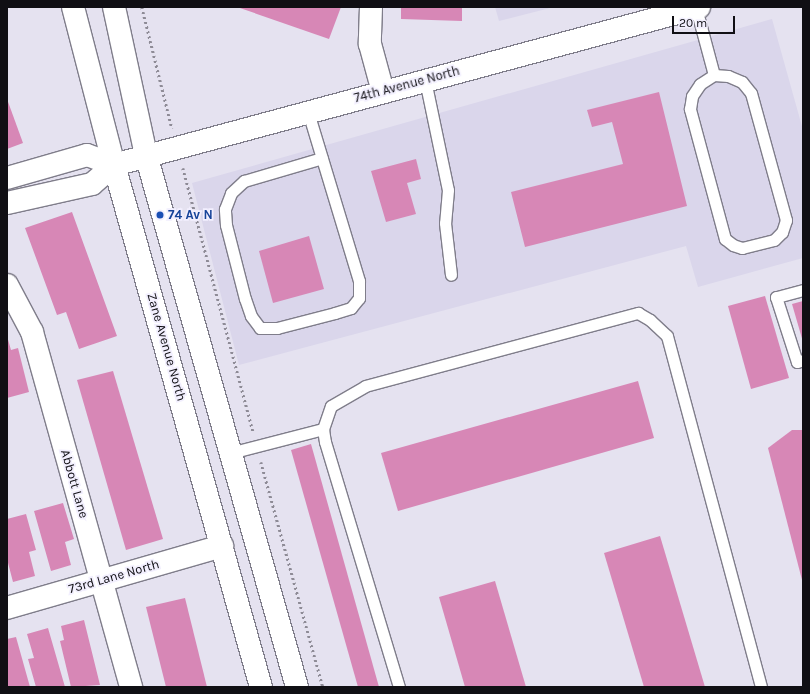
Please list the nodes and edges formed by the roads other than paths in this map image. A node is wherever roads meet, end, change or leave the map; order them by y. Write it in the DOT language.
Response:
graph roads {
  1 [pos="73,7"];
  2 [pos="114,7"];
  3 [pos="371,7"];
  4 [pos="698,8"];
  5 [pos="714,75"];
  6 [pos="425,80"];
  7 [pos="383,92"];
  8 [pos="308,112"];
  9 [pos="146,155"];
  10 [pos="322,158"];
  11 [pos="114,165"];
  12 [pos="7,178"];
  13 [pos="7,203"];
  14 [pos="451,275"];
  15 [pos="8,290"];
  16 [pos="803,290"];
  17 [pos="803,360"];
  18 [pos="323,429"];
  19 [pos="230,453"];
  20 [pos="222,546"];
  21 [pos="102,581"];
  22 [pos="7,608"];
  23 [pos="131,687"];
  24 [pos="261,687"];
  25 [pos="297,687"];
  26 [pos="399,687"];
  27 [pos="760,687"];
  1 -- 11 [label="street, Zane Avenue North"];
  2 -- 9 [label="street"];
  3 -- 7 [label="street"];
  4 -- 5 [label="lane"];
  4 -- 6 [label="street, 74th Avenue North"];
  5 -- 5 [label="lane"];
  6 -- 7 [label="street, 74th Avenue North"];
  6 -- 14 [label="lane"];
  7 -- 8 [label="street, 74th Avenue North"];
  8 -- 9 [label="street, 74th Avenue North"];
  8 -- 10 [label="lane"];
  9 -- 11 [label="street, 74th Avenue North"];
  9 -- 19 [label="street"];
  10 -- 10 [label="lane"];
  11 -- 12 [label="street"];
  11 -- 13 [label="street"];
  11 -- 20 [label="street, Zane Avenue North"];
  15 -- 21 [label="street, Abbott Lane"];
  16 -- 17 [label="lane"];
  18 -- 19 [label="lane"];
  18 -- 26 [label="lane"];
  18 -- 27 [label="lane"];
  19 -- 25 [label="street"];
  20 -- 21 [label="street, 73rd Lane North"];
  20 -- 24 [label="street, Zane Avenue North"];
  21 -- 22 [label="street, 73rd Lane North"];
  21 -- 23 [label="street, Abbott Lane"];
}
